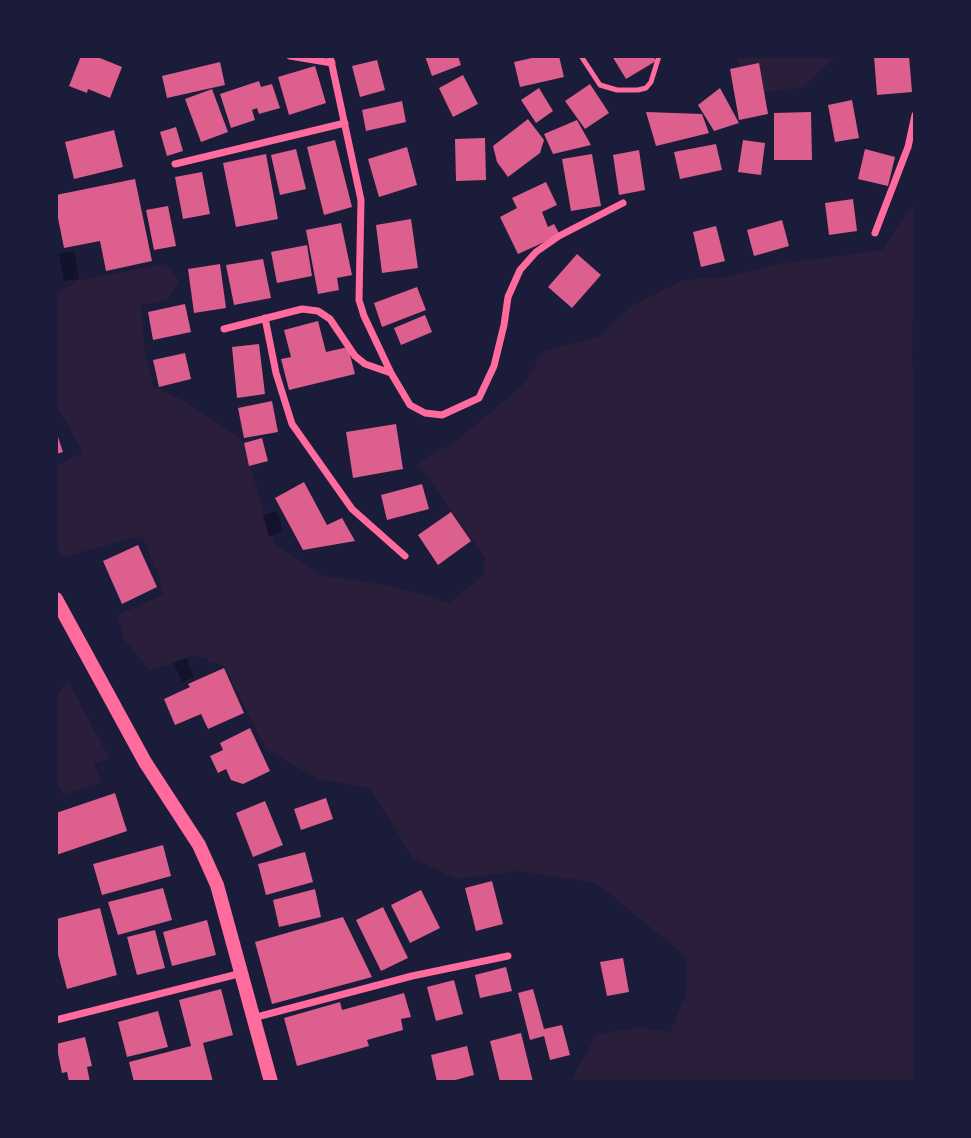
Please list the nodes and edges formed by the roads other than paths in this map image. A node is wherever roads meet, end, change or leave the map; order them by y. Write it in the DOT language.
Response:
graph roads {
  1 [pos="290,56"];
  2 [pos="581,56"];
  3 [pos="659,56"];
  4 [pos="331,60"];
  5 [pos="915,115"];
  6 [pos="345,123"];
  7 [pos="175,164"];
  8 [pos="623,203"];
  9 [pos="875,233"];
  10 [pos="265,318"];
  11 [pos="224,329"];
  12 [pos="391,373"];
  13 [pos="405,556"];
  14 [pos="56,598"];
  15 [pos="508,956"];
  16 [pos="242,973"];
  17 [pos="254,1018"];
  18 [pos="56,1020"];
  19 [pos="271,1082"];
  1 -- 4 [label="street"];
  2 -- 3 [label="lane"];
  4 -- 6 [label="street"];
  5 -- 9 [label="street"];
  6 -- 7 [label="street"];
  6 -- 12 [label="street"];
  8 -- 12 [label="street"];
  10 -- 11 [label="street"];
  10 -- 12 [label="street"];
  10 -- 13 [label="street"];
  14 -- 16 [label="main road"];
  15 -- 17 [label="street"];
  16 -- 17 [label="main road"];
  16 -- 18 [label="street"];
  17 -- 19 [label="main road"];
}
